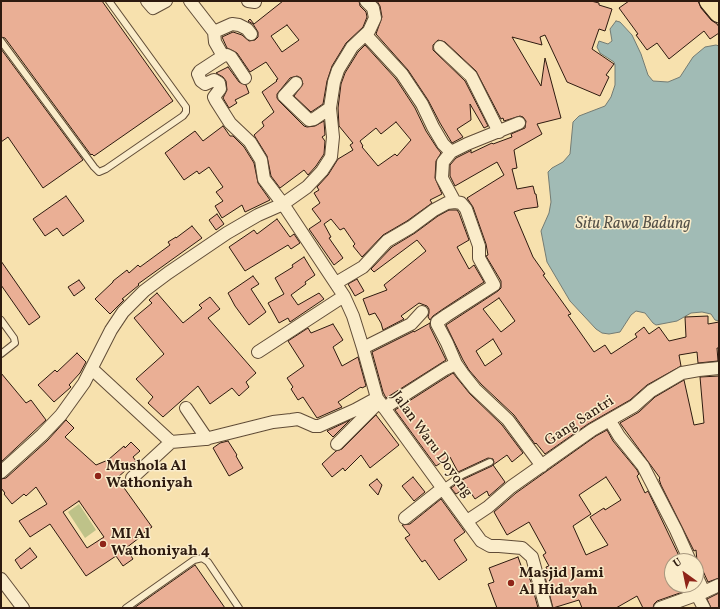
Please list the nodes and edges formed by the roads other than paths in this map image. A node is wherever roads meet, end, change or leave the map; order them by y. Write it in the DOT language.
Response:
graph roads {
  1 [pos="109,1"];
  2 [pos="147,1"];
  3 [pos="166,1"];
  4 [pos="190,1"];
  5 [pos="366,1"];
  6 [pos="709,1"];
  7 [pos="719,13"];
  8 [pos="214,32"];
  9 [pos="251,34"];
  10 [pos="366,35"];
  11 [pos="1,41"];
  12 [pos="440,47"];
  13 [pos="223,56"];
  14 [pos="245,78"];
  15 [pos="296,83"];
  16 [pos="330,108"];
  17 [pos="519,123"];
  18 [pos="499,132"];
  19 [pos="451,152"];
  20 [pos="455,202"];
  21 [pos="283,204"];
  22 [pos="336,283"];
  23 [pos="344,296"];
  24 [pos="422,312"];
  25 [pos="1,320"];
  26 [pos="364,348"];
  27 [pos="258,352"];
  28 [pos="1,354"];
  29 [pos="456,364"];
  30 [pos="719,368"];
  31 [pos="92,369"];
  32 [pos="380,403"];
  33 [pos="186,408"];
  34 [pos="610,421"];
  35 [pos="207,439"];
  36 [pos="171,442"];
  37 [pos="337,444"];
  38 [pos="490,462"];
  39 [pos="542,466"];
  40 [pos="1,472"];
  41 [pos="132,478"];
  42 [pos="443,488"];
  43 [pos="405,518"];
  44 [pos="467,521"];
  45 [pos="686,553"];
  46 [pos="1,579"];
  47 [pos="719,584"];
  48 [pos="704,591"];
  49 [pos="700,593"];
  50 [pos="23,608"];
  51 [pos="126,608"];
  52 [pos="239,608"];
  53 [pos="546,608"];
  54 [pos="660,608"];
  55 [pos="704,608"];
  1 -- 11 [label="lane"];
  2 -- 3 [label="street"];
  4 -- 8 [label="street"];
  5 -- 10 [label="street"];
  6 -- 7 [label="main road"];
  8 -- 9 [label="street"];
  8 -- 13 [label="street"];
  10 -- 16 [label="street"];
  10 -- 19 [label="street"];
  12 -- 18 [label="street"];
  13 -- 14 [label="street"];
  13 -- 21 [label="street, Jalan Waru Doyong"];
  15 -- 16 [label="street"];
  16 -- 21 [label="street"];
  17 -- 18 [label="street"];
  18 -- 19 [label="street"];
  19 -- 20 [label="street"];
  20 -- 22 [label="street"];
  20 -- 29 [label="street"];
  21 -- 22 [label="street, Jalan Waru Doyong"];
  21 -- 31 [label="street"];
  22 -- 23 [label="street, Jalan Waru Doyong"];
  23 -- 26 [label="street, Jalan Waru Doyong"];
  23 -- 27 [label="street"];
  24 -- 26 [label="street"];
  25 -- 28 [label="lane"];
  26 -- 32 [label="street, Jalan Waru Doyong"];
  29 -- 32 [label="street"];
  29 -- 39 [label="street"];
  30 -- 34 [label="street, Gang Santri"];
  31 -- 36 [label="street"];
  31 -- 40 [label="street"];
  32 -- 35 [label="street"];
  32 -- 37 [label="street"];
  32 -- 42 [label="street, Jalan Waru Doyong"];
  33 -- 35 [label="street"];
  34 -- 39 [label="street, Gang Santri"];
  34 -- 45 [label="street"];
  35 -- 36 [label="street"];
  36 -- 41 [label="street"];
  38 -- 42 [label="lane"];
  39 -- 44 [label="street, Gang Santri"];
  42 -- 43 [label="street"];
  42 -- 44 [label="street, Jalan Waru Doyong"];
  44 -- 53 [label="street, Jalan Waru Doyong"];
  46 -- 50 [label="street"];
  47 -- 48 [label="street"];
  49 -- 54 [label="street"];
  49 -- 55 [label="street"];
  51 -- 52 [label="lane"];
}
